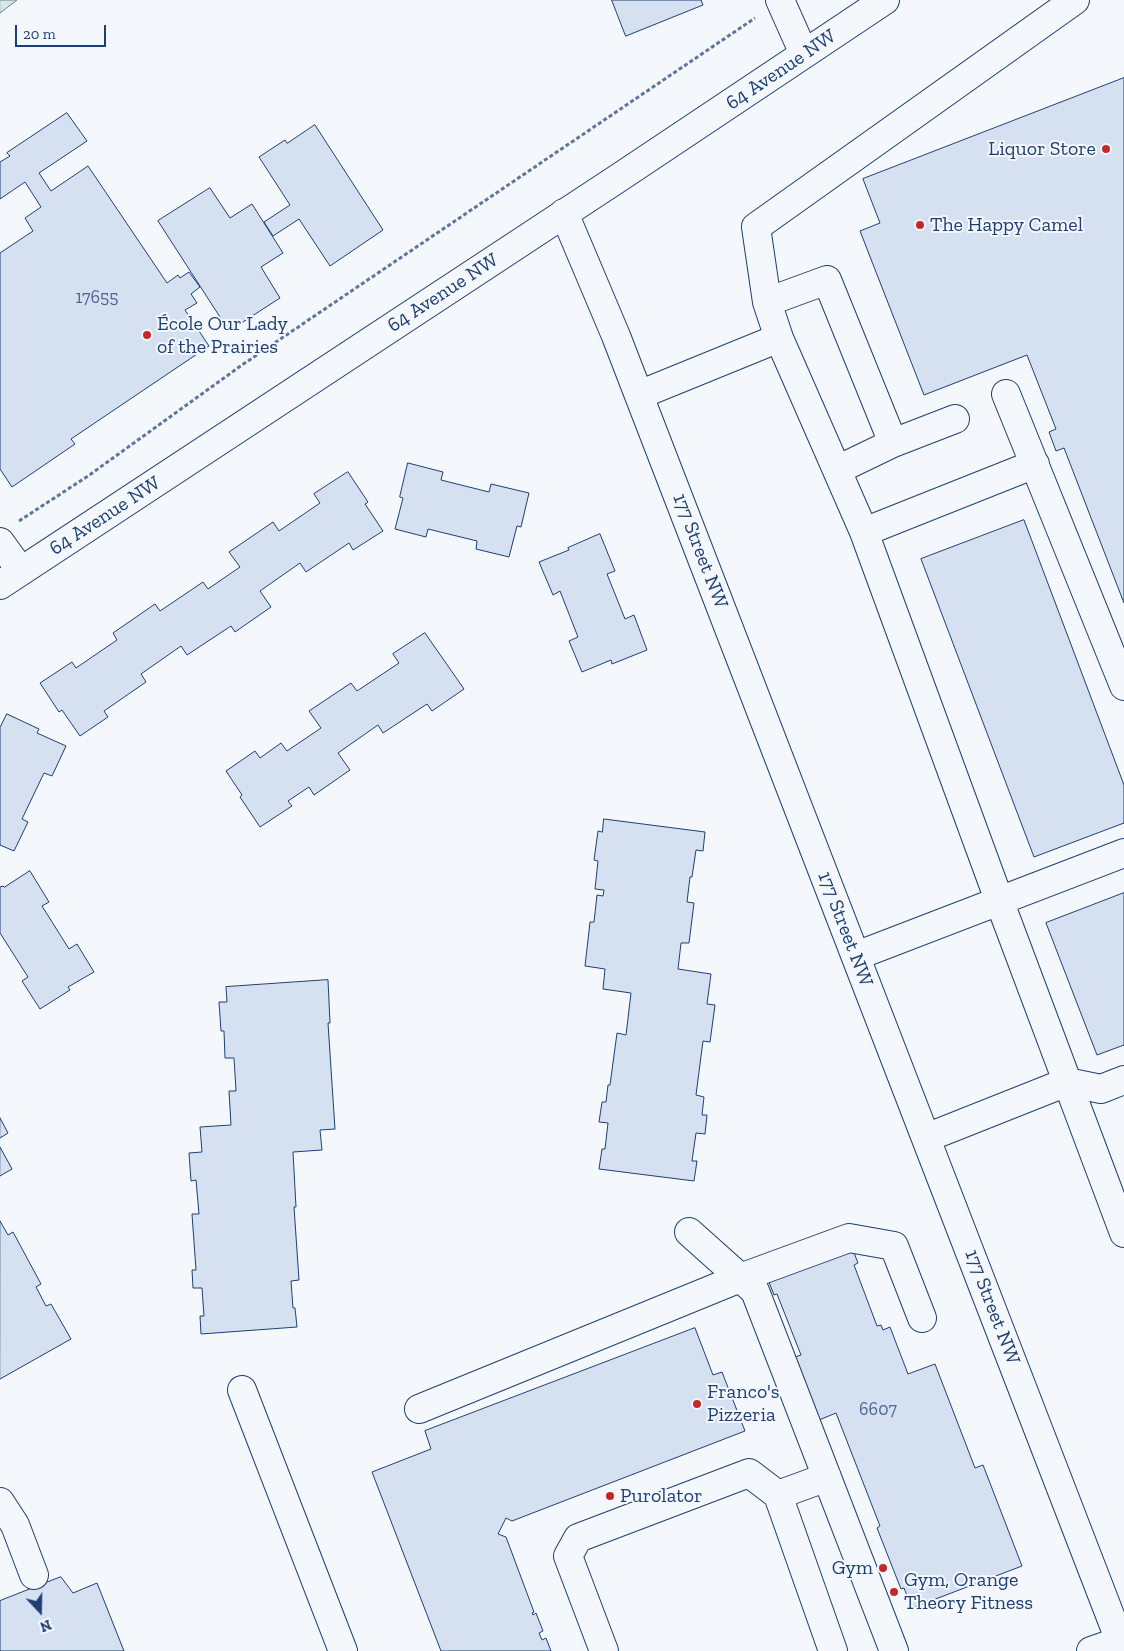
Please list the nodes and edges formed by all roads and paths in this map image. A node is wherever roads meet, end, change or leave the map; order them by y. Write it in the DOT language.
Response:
graph roads {
  1 [pos="885,0"];
  2 [pos="1075,0"];
  3 [pos="780,1"];
  4 [pos="804,54"];
  5 [pos="564,214"];
  6 [pos="767,302"];
  7 [pos="779,338"];
  8 [pos="1006,394"];
  9 [pos="639,395"];
  10 [pos="955,419"];
  11 [pos="894,443"];
  12 [pos="1035,464"];
  13 [pos="837,470"];
  14 [pos="8,532"];
  15 [pos="864,532"];
  16 [pos="10,578"];
  17 [pos="1124,686"];
  18 [pos="1124,853"];
  19 [pos="999,900"];
  20 [pos="856,956"];
  21 [pos="1124,1080"];
  22 [pos="1067,1082"];
  23 [pos="926,1138"];
  24 [pos="689,1232"];
  25 [pos="1124,1233"];
  26 [pos="740,1278"];
  27 [pos="922,1318"];
  28 [pos="242,1390"];
  29 [pos="419,1409"];
  30 [pos="827,1477"];
  31 [pos="778,1495"];
  32 [pos="0,1502"];
  33 [pos="34,1575"];
  34 [pos="1122,1644"];
  35 [pos="343,1651"];
  36 [pos="604,1651"];
  37 [pos="833,1651"];
  38 [pos="894,1651"];
  39 [pos="1091,1651"];
  1 -- 4 [label="street, 64 Avenue NW"];
  2 -- 6 [label="street"];
  3 -- 4 [label="street"];
  3 -- 14 [label="path"];
  4 -- 5 [label="street, 64 Avenue NW"];
  5 -- 9 [label="street, 177 Street NW"];
  5 -- 16 [label="street, 64 Avenue NW"];
  6 -- 7 [label="street"];
  6 -- 11 [label="street"];
  7 -- 9 [label="street"];
  7 -- 13 [label="street"];
  8 -- 12 [label="street"];
  9 -- 20 [label="street, 177 Street NW"];
  10 -- 11 [label="street"];
  11 -- 13 [label="street"];
  12 -- 15 [label="street"];
  12 -- 17 [label="street"];
  13 -- 15 [label="street"];
  14 -- 16 [label="street"];
  15 -- 19 [label="street"];
  18 -- 19 [label="street"];
  19 -- 20 [label="street"];
  19 -- 22 [label="street"];
  20 -- 23 [label="street, 177 Street NW"];
  21 -- 22 [label="street"];
  22 -- 23 [label="street"];
  22 -- 25 [label="street"];
  23 -- 34 [label="street, 177 Street NW"];
  24 -- 26 [label="street"];
  26 -- 27 [label="street"];
  26 -- 29 [label="street"];
  26 -- 30 [label="street"];
  28 -- 35 [label="street"];
  30 -- 31 [label="street"];
  30 -- 38 [label="street"];
  31 -- 36 [label="street"];
  31 -- 37 [label="street"];
  32 -- 33 [label="street"];
  34 -- 39 [label="street"];
}
